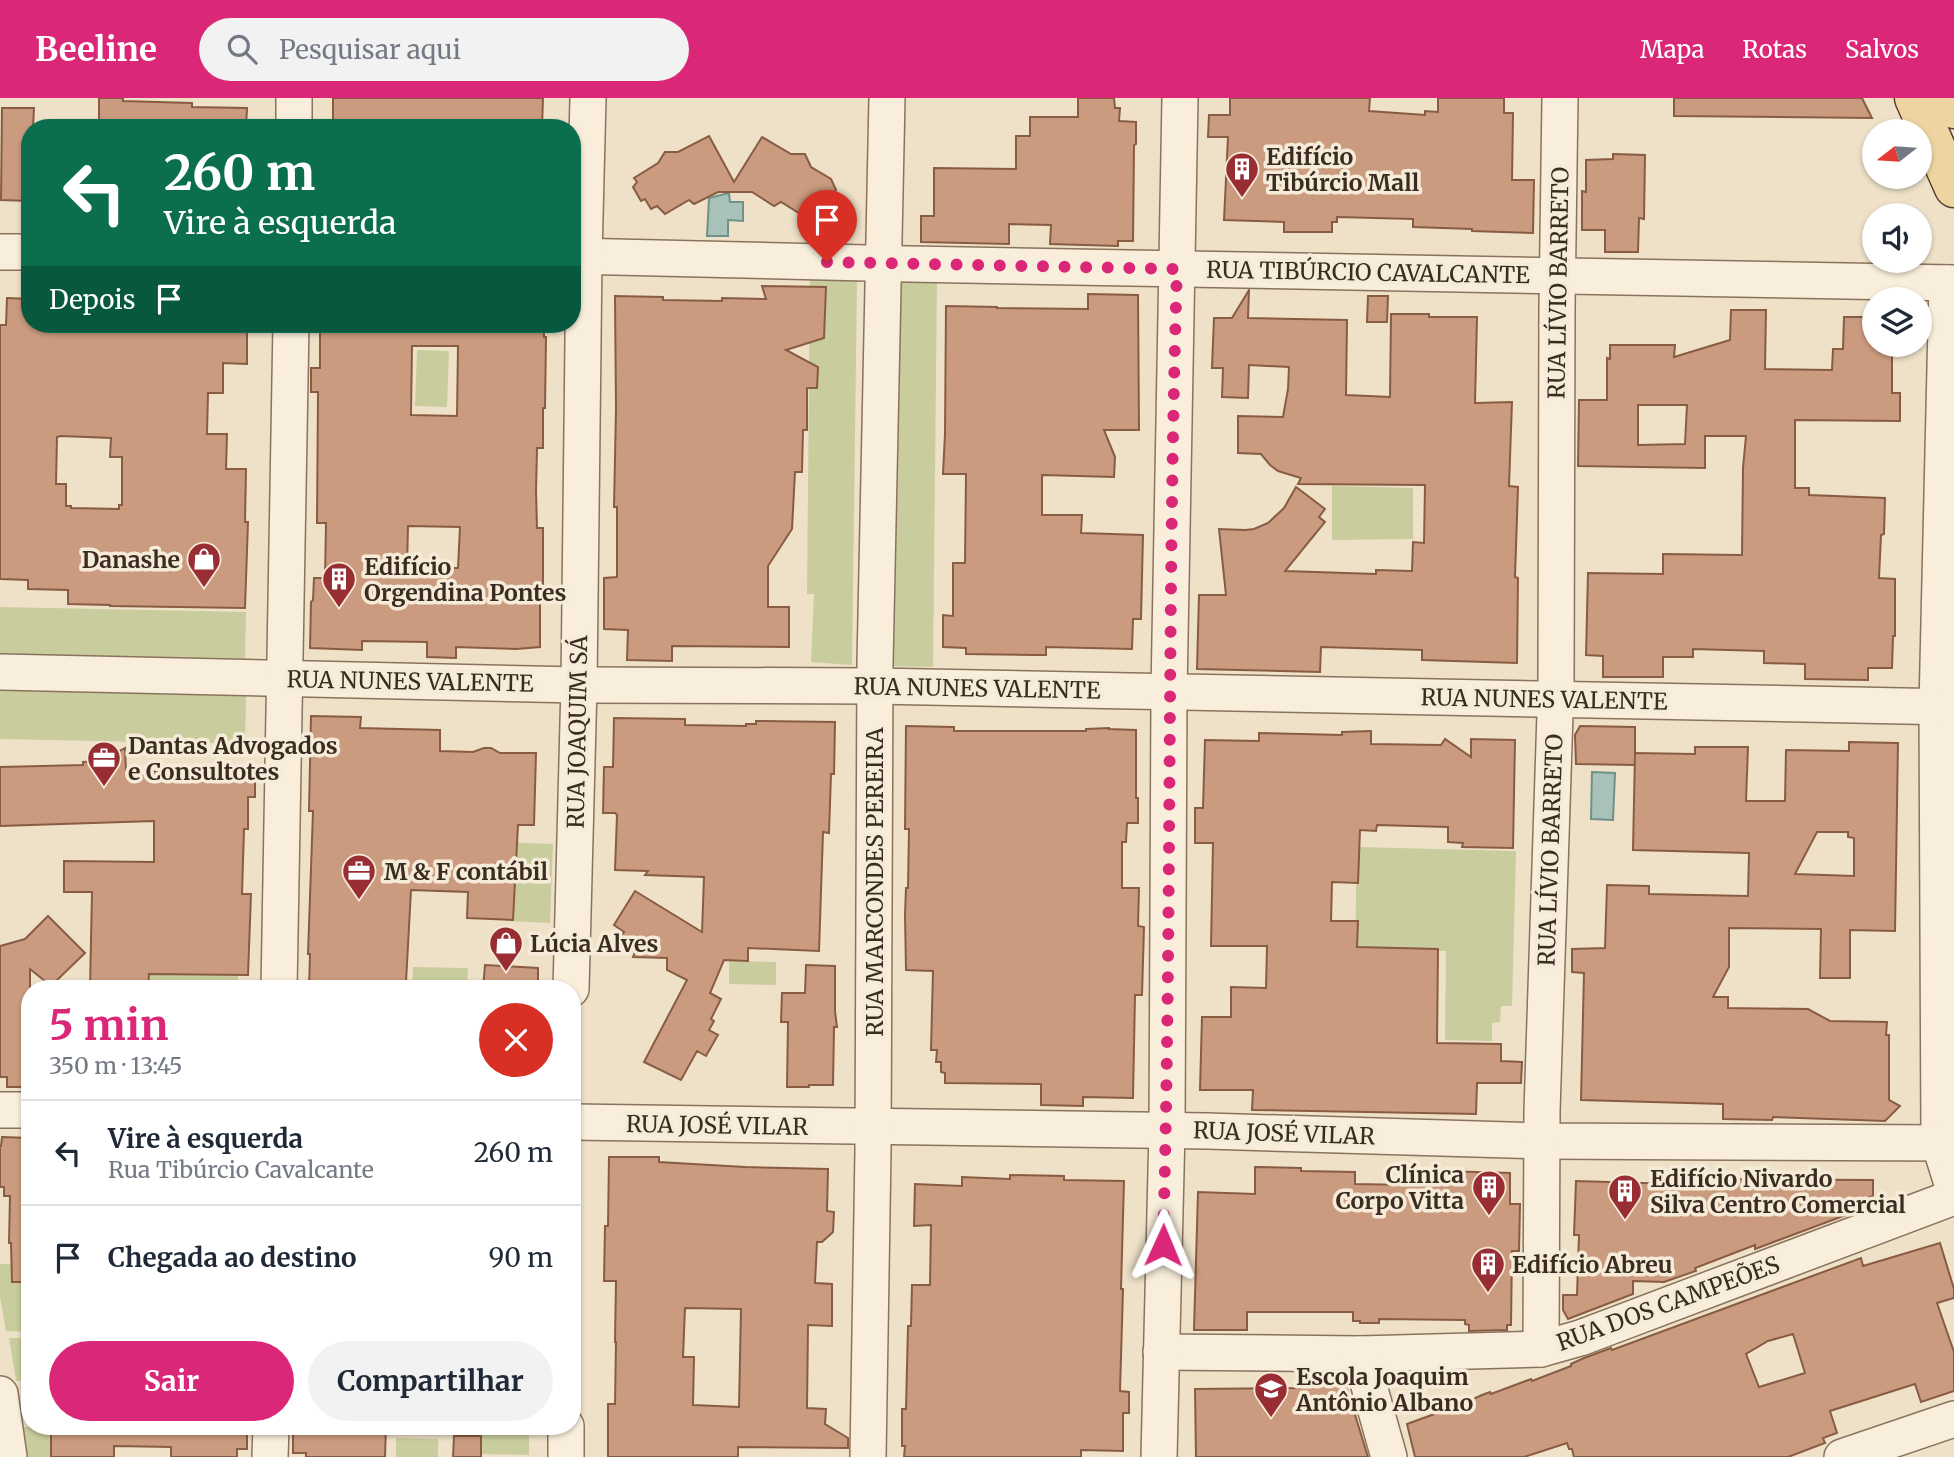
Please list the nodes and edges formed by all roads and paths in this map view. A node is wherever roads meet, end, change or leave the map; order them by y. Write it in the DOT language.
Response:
graph roads {
  1 [pos="294,98"];
  2 [pos="588,98"];
  3 [pos="887,98"];
  4 [pos="1180,98"];
  5 [pos="1560,98"];
  6 [pos="1914,98"];
  7 [pos="1949,98"];
  8 [pos="1954,109"];
  9 [pos="294,119"];
  10 [pos="1954,188"];
  11 [pos="581,209"];
  12 [pos="0,252"];
  13 [pos="21,253"];
  14 [pos="581,256"];
  15 [pos="883,264"];
  16 [pos="1177,269"];
  17 [pos="1558,277"];
  18 [pos="1950,283"];
  19 [pos="291,333"];
  20 [pos="578,333"];
  21 [pos="0,672"];
  22 [pos="284,678"];
  23 [pos="579,685"];
  24 [pos="875,686"];
  25 [pos="1169,692"];
  26 [pos="1555,699"];
  27 [pos="1946,707"];
  28 [pos="279,980"];
  29 [pos="571,980"];
  30 [pos="0,1110"];
  31 [pos="21,1111"];
  32 [pos="581,1122"];
  33 [pos="873,1127"];
  34 [pos="1167,1130"];
  35 [pos="1542,1141"];
  36 [pos="1947,1142"];
  37 [pos="1954,1190"];
  38 [pos="1954,1197"];
  39 [pos="1541,1349"];
  40 [pos="1161,1352"];
  41 [pos="1360,1354"];
  42 [pos="0,1394"];
  43 [pos="1954,1419"];
  44 [pos="271,1435"];
  45 [pos="566,1435"];
  46 [pos="9,1457"];
  47 [pos="270,1457"];
  48 [pos="566,1457"];
  49 [pos="868,1457"];
  50 [pos="1159,1457"];
  51 [pos="1389,1457"];
  52 [pos="1842,1457"];
  1 -- 9 [label="street"];
  2 -- 11 [label="street, RUA JOAQUIM SÁ"];
  3 -- 15 [label="street, RUA MARCONDES PEREIRA"];
  4 -- 16 [label="street"];
  5 -- 17 [label="street, RUA LÍVIO BARRETO"];
  6 -- 10 [label="main road"];
  7 -- 8 [label="main road"];
  12 -- 13 [label="street"];
  14 -- 15 [label="street, RUA TIBÚRCIO CAVALCANTE"];
  15 -- 16 [label="street, RUA TIBÚRCIO CAVALCANTE"];
  15 -- 24 [label="street, RUA MARCONDES PEREIRA"];
  16 -- 17 [label="street, RUA TIBÚRCIO CAVALCANTE"];
  16 -- 25 [label="street"];
  17 -- 18 [label="street, RUA TIBÚRCIO CAVALCANTE"];
  17 -- 26 [label="street, RUA LÍVIO BARRETO"];
  18 -- 27 [label="street"];
  19 -- 22 [label="street"];
  20 -- 23 [label="street, RUA JOAQUIM SÁ"];
  21 -- 22 [label="street, RUA NUNES VALENTE"];
  22 -- 23 [label="street, RUA NUNES VALENTE"];
  22 -- 28 [label="street"];
  23 -- 24 [label="street, RUA NUNES VALENTE"];
  23 -- 29 [label="street, RUA JOAQUIM SÁ"];
  24 -- 25 [label="street, RUA NUNES VALENTE"];
  24 -- 33 [label="street, RUA MARCONDES PEREIRA"];
  25 -- 26 [label="street, RUA NUNES VALENTE"];
  25 -- 34 [label="street"];
  26 -- 27 [label="street, RUA NUNES VALENTE"];
  26 -- 35 [label="street, RUA LÍVIO BARRETO"];
  27 -- 36 [label="street"];
  30 -- 31 [label="street"];
  32 -- 33 [label="street, RUA JOSÉ VILAR"];
  33 -- 34 [label="street, RUA JOSÉ VILAR"];
  33 -- 49 [label="street, RUA MARCONDES PEREIRA"];
  34 -- 35 [label="street, RUA JOSÉ VILAR"];
  34 -- 40 [label="street"];
  35 -- 36 [label="street, RUA JOSÉ VILAR"];
  35 -- 39 [label="street, RUA LÍVIO BARRETO"];
  36 -- 37 [label="street"];
  38 -- 39 [label="street, RUA DOS CAMPEÕES"];
  39 -- 41 [label="street, RUA DOS CAMPEÕES"];
  40 -- 41 [label="street, RUA DOS CAMPEÕES"];
  40 -- 50 [label="street"];
  41 -- 51 [label="street"];
  42 -- 46 [label="street"];
  43 -- 52 [label="street"];
  44 -- 47 [label="street"];
  45 -- 48 [label="street"];
}
